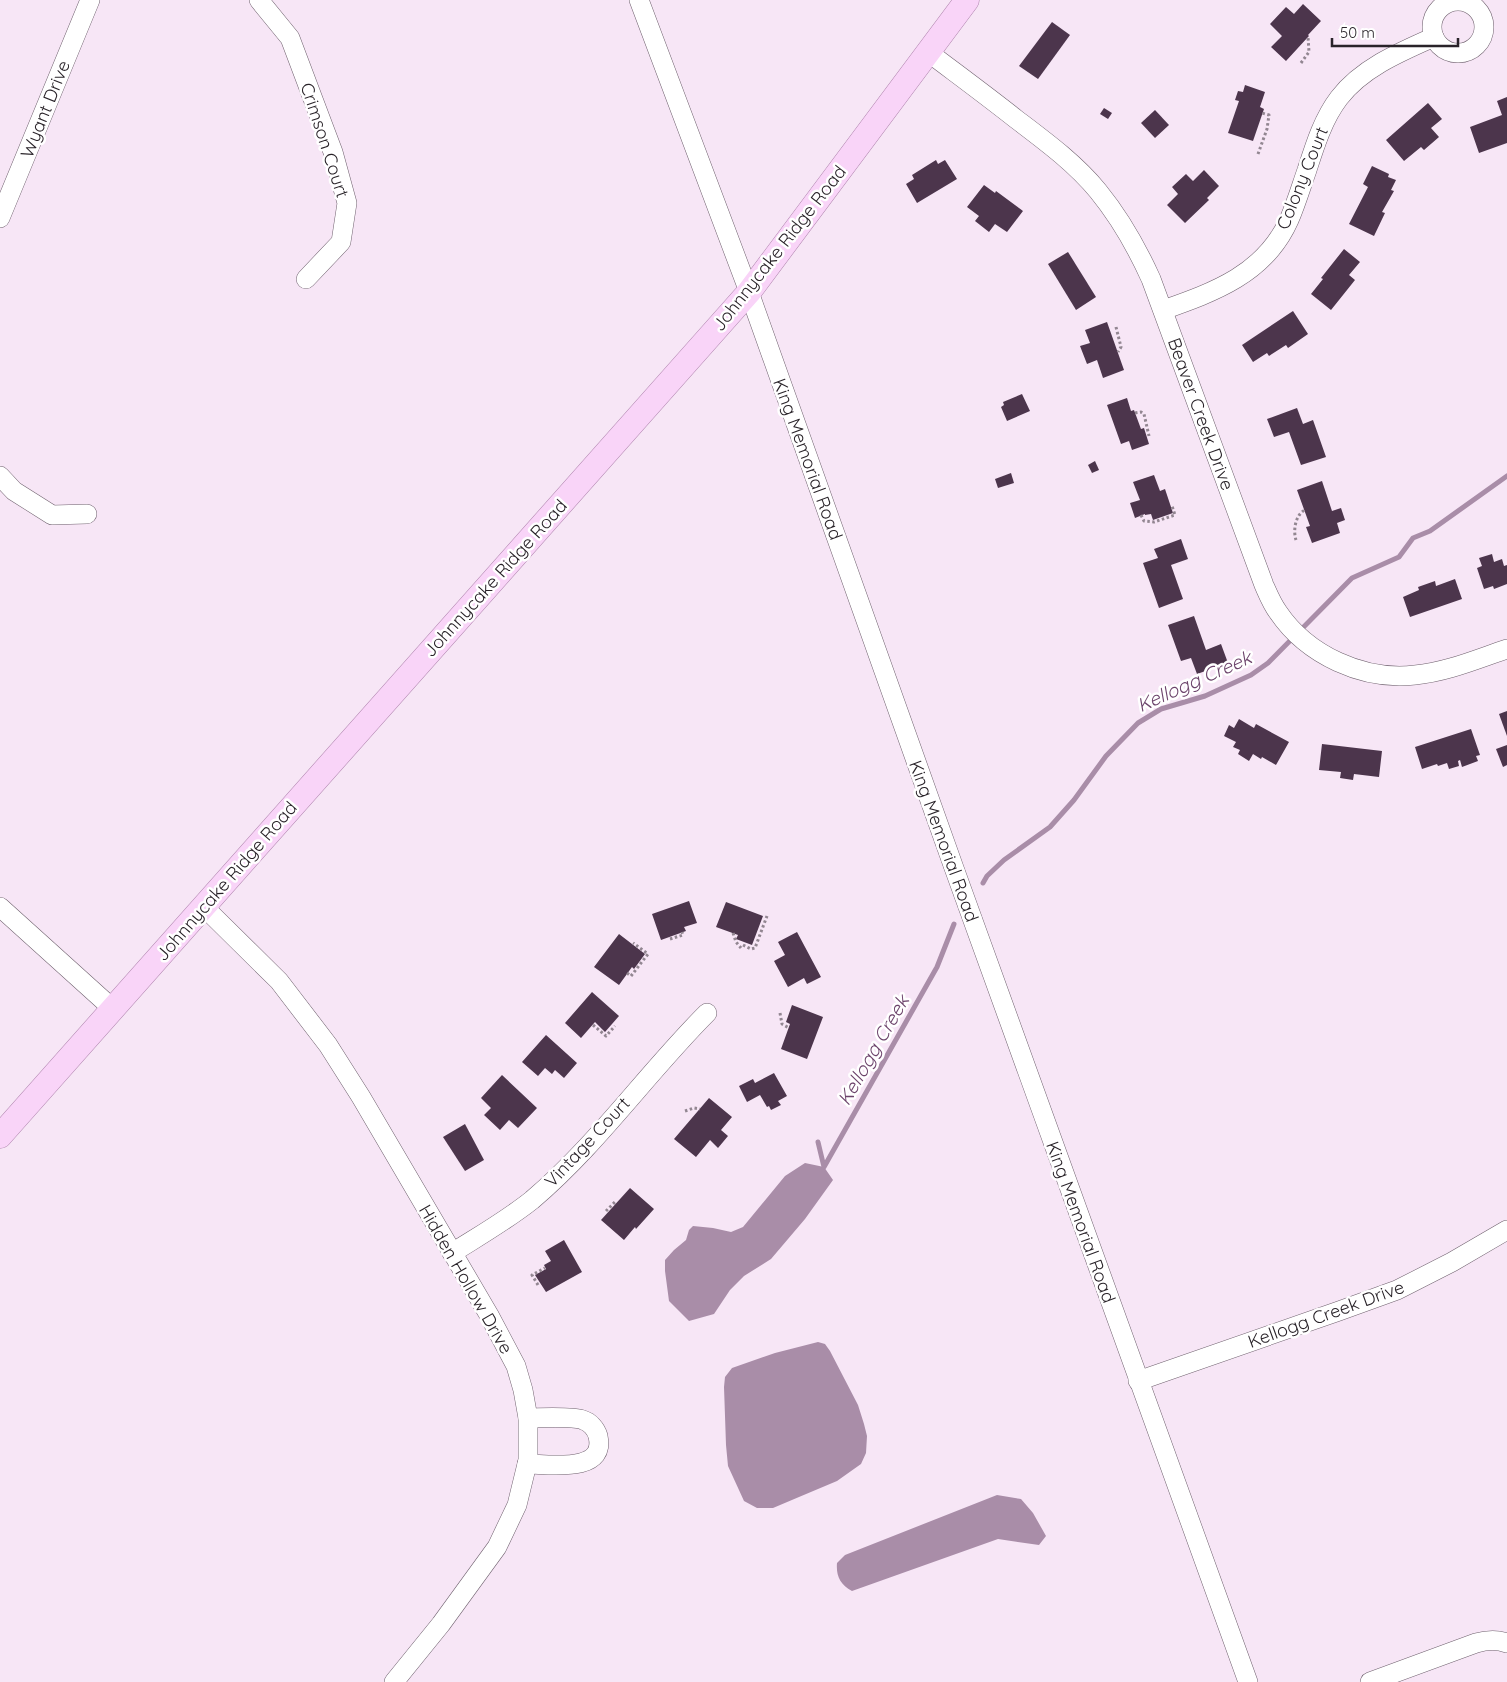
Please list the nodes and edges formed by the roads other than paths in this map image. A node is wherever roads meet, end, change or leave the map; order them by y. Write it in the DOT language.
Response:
graph roads {
  1 [pos="90,0"];
  2 [pos="259,0"];
  3 [pos="639,0"];
  4 [pos="966,0"];
  5 [pos="1434,36"];
  6 [pos="928,52"];
  7 [pos="0,218"];
  8 [pos="306,279"];
  9 [pos="749,292"];
  10 [pos="1163,310"];
  11 [pos="0,476"];
  12 [pos="87,514"];
  13 [pos="1507,649"];
  14 [pos="203,906"];
  15 [pos="0,907"];
  16 [pos="113,1009"];
  17 [pos="707,1013"];
  18 [pos="0,1136"];
  19 [pos="1507,1230"];
  20 [pos="452,1253"];
  21 [pos="1138,1381"];
  22 [pos="528,1418"];
  23 [pos="527,1464"];
  24 [pos="1507,1643"];
  25 [pos="394,1682"];
  26 [pos="1248,1682"];
  27 [pos="1370,1682"];
  1 -- 7 [label="street, Wyant Drive"];
  2 -- 8 [label="street, Crimson Court"];
  3 -- 9 [label="street, King Memorial Road"];
  4 -- 6 [label="main road, Johnnycake Ridge Road"];
  5 -- 10 [label="street, Colony Court"];
  6 -- 9 [label="main road, Johnnycake Ridge Road"];
  6 -- 10 [label="street, Beaver Creek Drive"];
  9 -- 14 [label="main road, Johnnycake Ridge Road"];
  9 -- 21 [label="street, King Memorial Road"];
  10 -- 13 [label="street, Beaver Creek Drive"];
  11 -- 12 [label="street"];
  14 -- 16 [label="main road, Johnnycake Ridge Road"];
  14 -- 20 [label="street, Hidden Hollow Drive"];
  15 -- 16 [label="street"];
  16 -- 18 [label="main road, Johnnycake Ridge Road"];
  17 -- 20 [label="street, Vintage Court"];
  19 -- 21 [label="street, Kellogg Creek Drive"];
  20 -- 22 [label="street, Hidden Hollow Drive"];
  21 -- 26 [label="street, King Memorial Road"];
  22 -- 23 [label="street, Hidden Hollow Drive"];
  22 -- 23 [label="street"];
  23 -- 25 [label="street, Hidden Hollow Drive"];
  24 -- 27 [label="street"];
}
